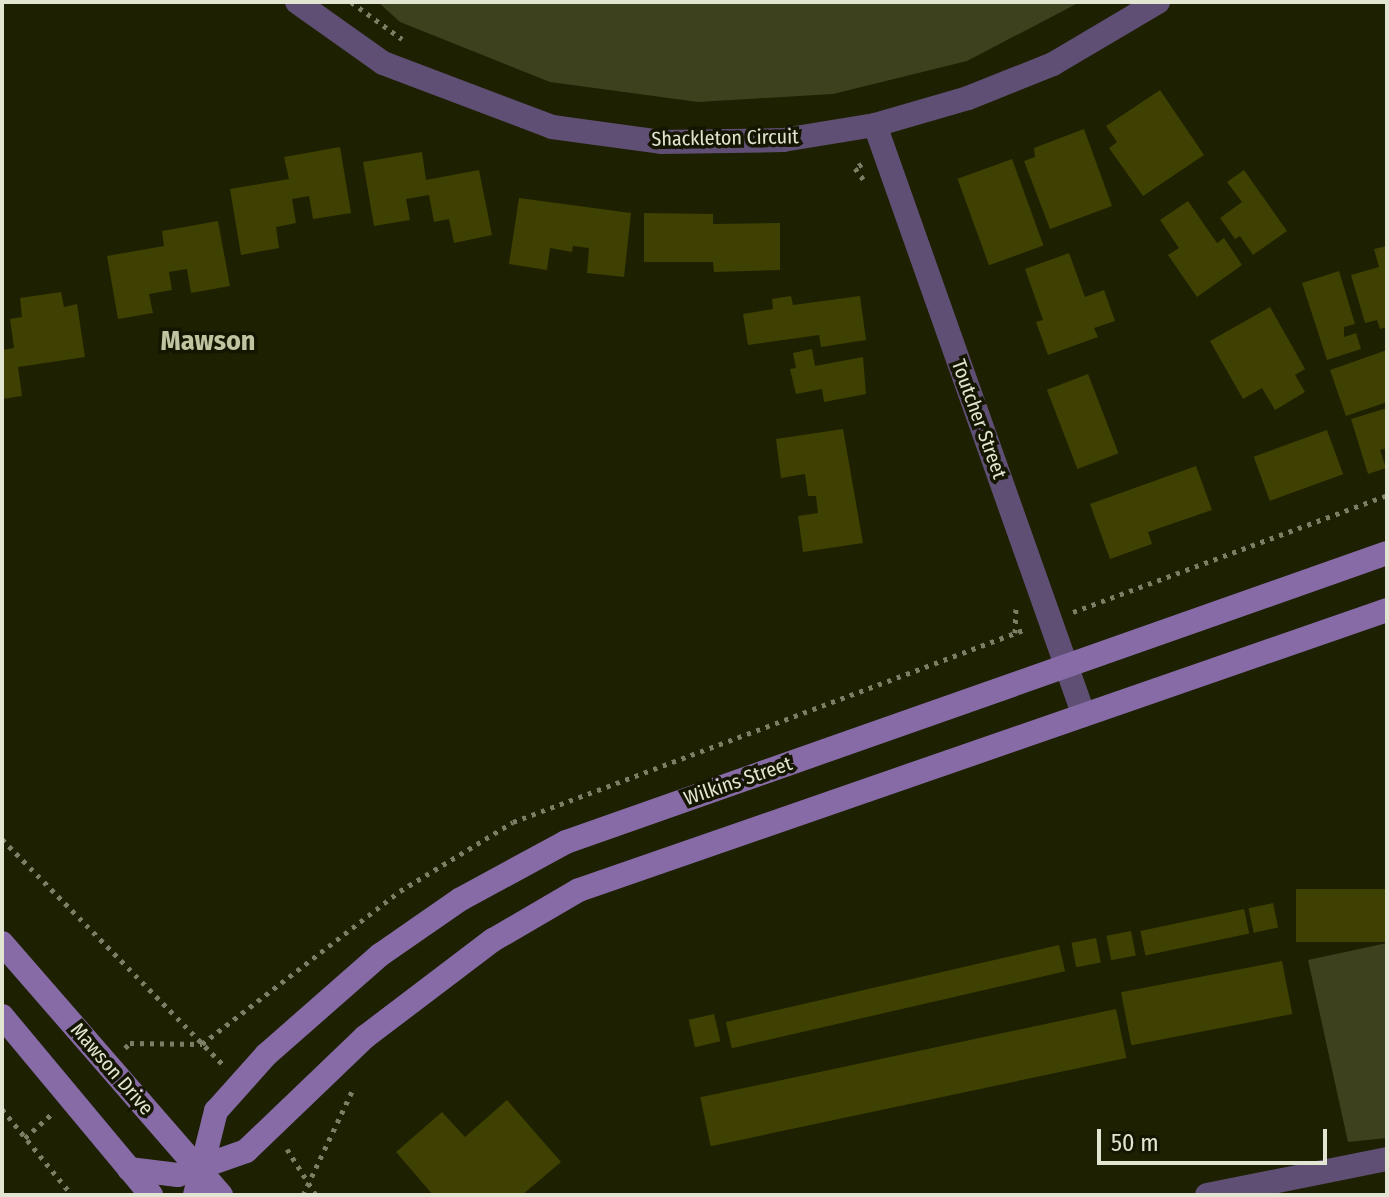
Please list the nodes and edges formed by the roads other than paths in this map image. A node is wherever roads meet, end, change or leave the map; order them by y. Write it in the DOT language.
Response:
graph roads {
  1 [pos="297,2"];
  2 [pos="1158,2"];
  3 [pos="875,125"];
  4 [pos="1387,553"];
  5 [pos="1387,610"];
  6 [pos="1066,665"];
  7 [pos="1083,713"];
  8 [pos="2,943"];
  9 [pos="2,1016"];
  10 [pos="1387,1159"];
  11 [pos="129,1169"];
  12 [pos="200,1170"];
  13 [pos="151,1195"];
  14 [pos="195,1195"];
  15 [pos="221,1195"];
  16 [pos="1207,1195"];
  1 -- 3 [label="street, Shackleton Circuit"];
  2 -- 3 [label="street, Shackleton Circuit"];
  3 -- 6 [label="street, Toutcher Street"];
  4 -- 6 [label="street, Wilkins Street"];
  5 -- 7 [label="street"];
  6 -- 7 [label="street, Toutcher Street"];
  6 -- 12 [label="street, Wilkins Street"];
  7 -- 12 [label="street"];
  8 -- 12 [label="street, Mawson Drive"];
  9 -- 11 [label="street"];
  10 -- 16 [label="street"];
  11 -- 12 [label="street"];
  11 -- 13 [label="street"];
  12 -- 14 [label="street, Wilkins Street"];
  12 -- 15 [label="street, Mawson Drive"];
}
